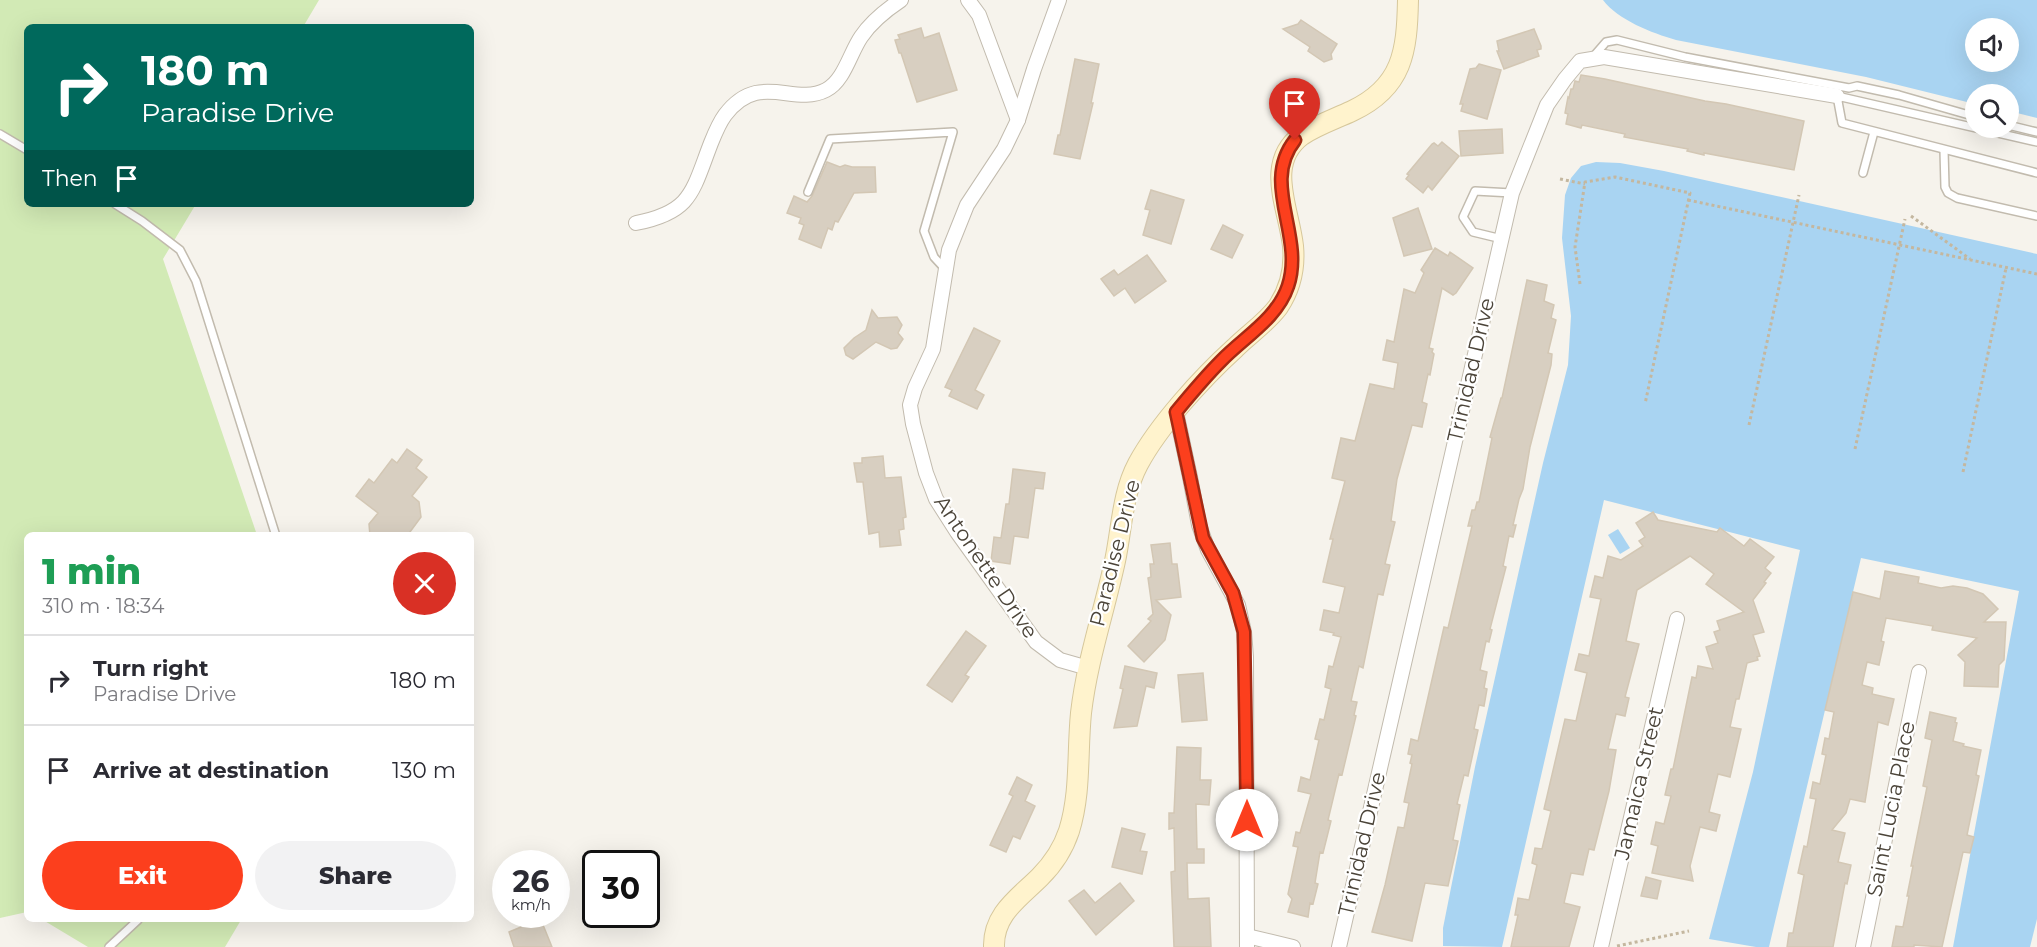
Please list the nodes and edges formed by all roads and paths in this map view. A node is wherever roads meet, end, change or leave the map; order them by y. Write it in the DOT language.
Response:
graph roads {
  1 [pos="901,0"];
  2 [pos="968,0"];
  3 [pos="1059,0"];
  4 [pos="1408,0"];
  5 [pos="1591,59"];
  6 [pos="1837,96"];
  7 [pos="1965,114"];
  8 [pos="1018,120"];
  9 [pos="2019,128"];
  10 [pos="1874,132"];
  11 [pos="2037,132"];
  12 [pos="0,134"];
  13 [pos="2037,142"];
  14 [pos="24,148"];
  15 [pos="1944,150"];
  16 [pos="1863,173"];
  17 [pos="2037,173"];
  18 [pos="1560,179"];
  19 [pos="1585,184"];
  20 [pos="808,192"];
  21 [pos="1512,193"];
  22 [pos="1799,195"];
  23 [pos="1688,200"];
  24 [pos="120,207"];
  25 [pos="1911,216"];
  26 [pos="2037,216"];
  27 [pos="1905,219"];
  28 [pos="1793,222"];
  29 [pos="636,223"];
  30 [pos="1502,239"];
  31 [pos="1900,245"];
  32 [pos="1972,260"];
  33 [pos="2006,268"];
  34 [pos="946,270"];
  35 [pos="2037,274"];
  36 [pos="1580,284"];
  37 [pos="1645,404"];
  38 [pos="1176,412"];
  39 [pos="1749,425"];
  40 [pos="1855,449"];
  41 [pos="1963,472"];
  42 [pos="275,532"];
  43 [pos="1677,619"];
  44 [pos="1088,668"];
  45 [pos="1919,672"];
  46 [pos="136,922"];
  47 [pos="1689,931"];
  48 [pos="1247,942"];
  49 [pos="1617,946"];
  50 [pos="109,947"];
  51 [pos="994,947"];
  52 [pos="1293,947"];
  53 [pos="1338,947"];
  54 [pos="1602,947"];
  55 [pos="1863,947"];
  1 -- 29 [label="street"];
  2 -- 8 [label="street"];
  3 -- 8 [label="street, Antonette Drive"];
  4 -- 38 [label="street, Paradise Drive"];
  5 -- 6 [label="street"];
  5 -- 7 [label="lane"];
  5 -- 21 [label="street, Trinidad Drive"];
  6 -- 10 [label="lane"];
  6 -- 13 [label="lane"];
  8 -- 34 [label="street, Antonette Drive"];
  9 -- 11 [label="lane"];
  10 -- 15 [label="lane"];
  10 -- 16 [label="lane"];
  12 -- 14 [label="lane"];
  15 -- 17 [label="lane"];
  15 -- 26 [label="lane"];
  18 -- 19 [label="path"];
  19 -- 23 [label="path"];
  19 -- 36 [label="path"];
  20 -- 34 [label="lane"];
  21 -- 30 [label="street, Trinidad Drive"];
  21 -- 30 [label="lane"];
  22 -- 28 [label="path"];
  23 -- 28 [label="path"];
  23 -- 37 [label="path"];
  24 -- 42 [label="lane"];
  25 -- 32 [label="path"];
  27 -- 31 [label="path"];
  28 -- 31 [label="path"];
  28 -- 39 [label="path"];
  30 -- 53 [label="street, Trinidad Drive"];
  31 -- 32 [label="path"];
  31 -- 40 [label="path"];
  32 -- 33 [label="path"];
  33 -- 35 [label="path"];
  33 -- 41 [label="path"];
  34 -- 44 [label="street, Antonette Drive"];
  38 -- 44 [label="street, Paradise Drive"];
  38 -- 48 [label="street"];
  43 -- 54 [label="street, Jamaica Street"];
  44 -- 51 [label="street, Paradise Drive"];
  45 -- 55 [label="street, Saint Lucia Place"];
  46 -- 50 [label="lane"];
  47 -- 49 [label="path"];
  48 -- 52 [label="street"];
}
